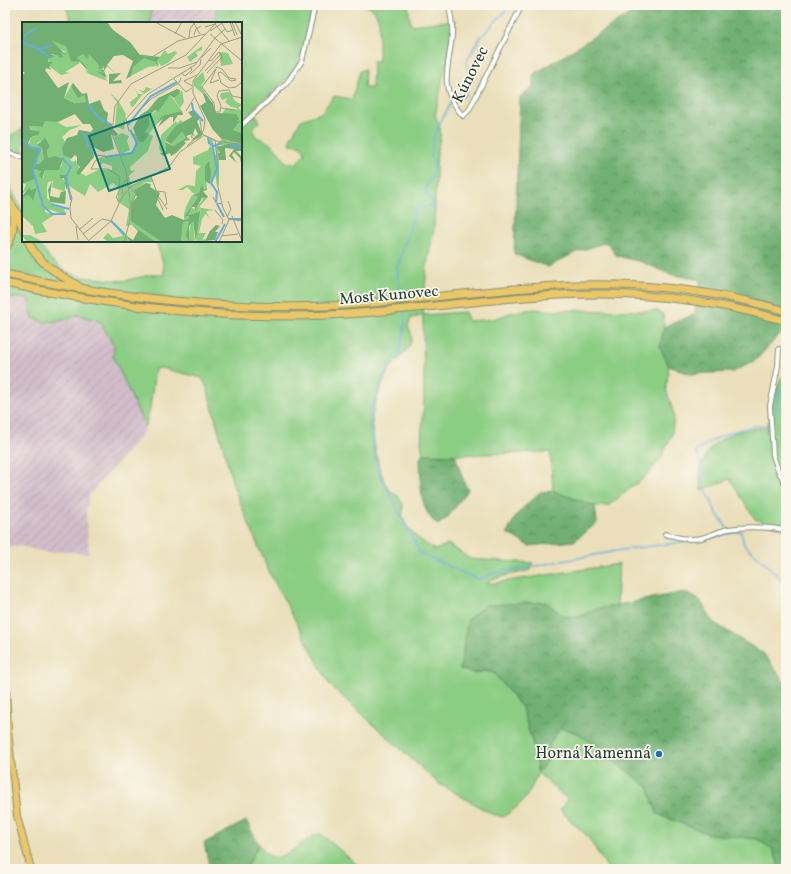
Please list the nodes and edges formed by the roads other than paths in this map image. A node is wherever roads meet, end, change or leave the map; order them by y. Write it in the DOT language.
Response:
graph roads {
  1 [pos="315,5"];
  2 [pos="450,5"];
  3 [pos="522,5"];
  4 [pos="242,125"];
  5 [pos="5,152"];
  6 [pos="22,157"];
  7 [pos="5,195"];
  8 [pos="13,208"];
  9 [pos="22,227"];
  10 [pos="29,242"];
  11 [pos="5,249"];
  12 [pos="5,274"];
  13 [pos="5,283"];
  14 [pos="84,290"];
  15 [pos="786,311"];
  16 [pos="786,321"];
  17 [pos="779,349"];
  18 [pos="786,485"];
  19 [pos="786,530"];
  20 [pos="665,534"];
  21 [pos="5,664"];
  22 [pos="31,869"];
  1 -- 4 [label="street"];
  2 -- 3 [label="street, Kúnovec"];
  5 -- 6 [label="street"];
  7 -- 8 [label="highway"];
  8 -- 9 [label="highway"];
  8 -- 11 [label="highway"];
  10 -- 14 [label="highway"];
  12 -- 14 [label="highway, Most Kunovec"];
  13 -- 16 [label="highway, Most Kunovec"];
  14 -- 15 [label="highway, Most Kunovec"];
  17 -- 18 [label="street"];
  19 -- 20 [label="street"];
  21 -- 22 [label="main road"];
}
